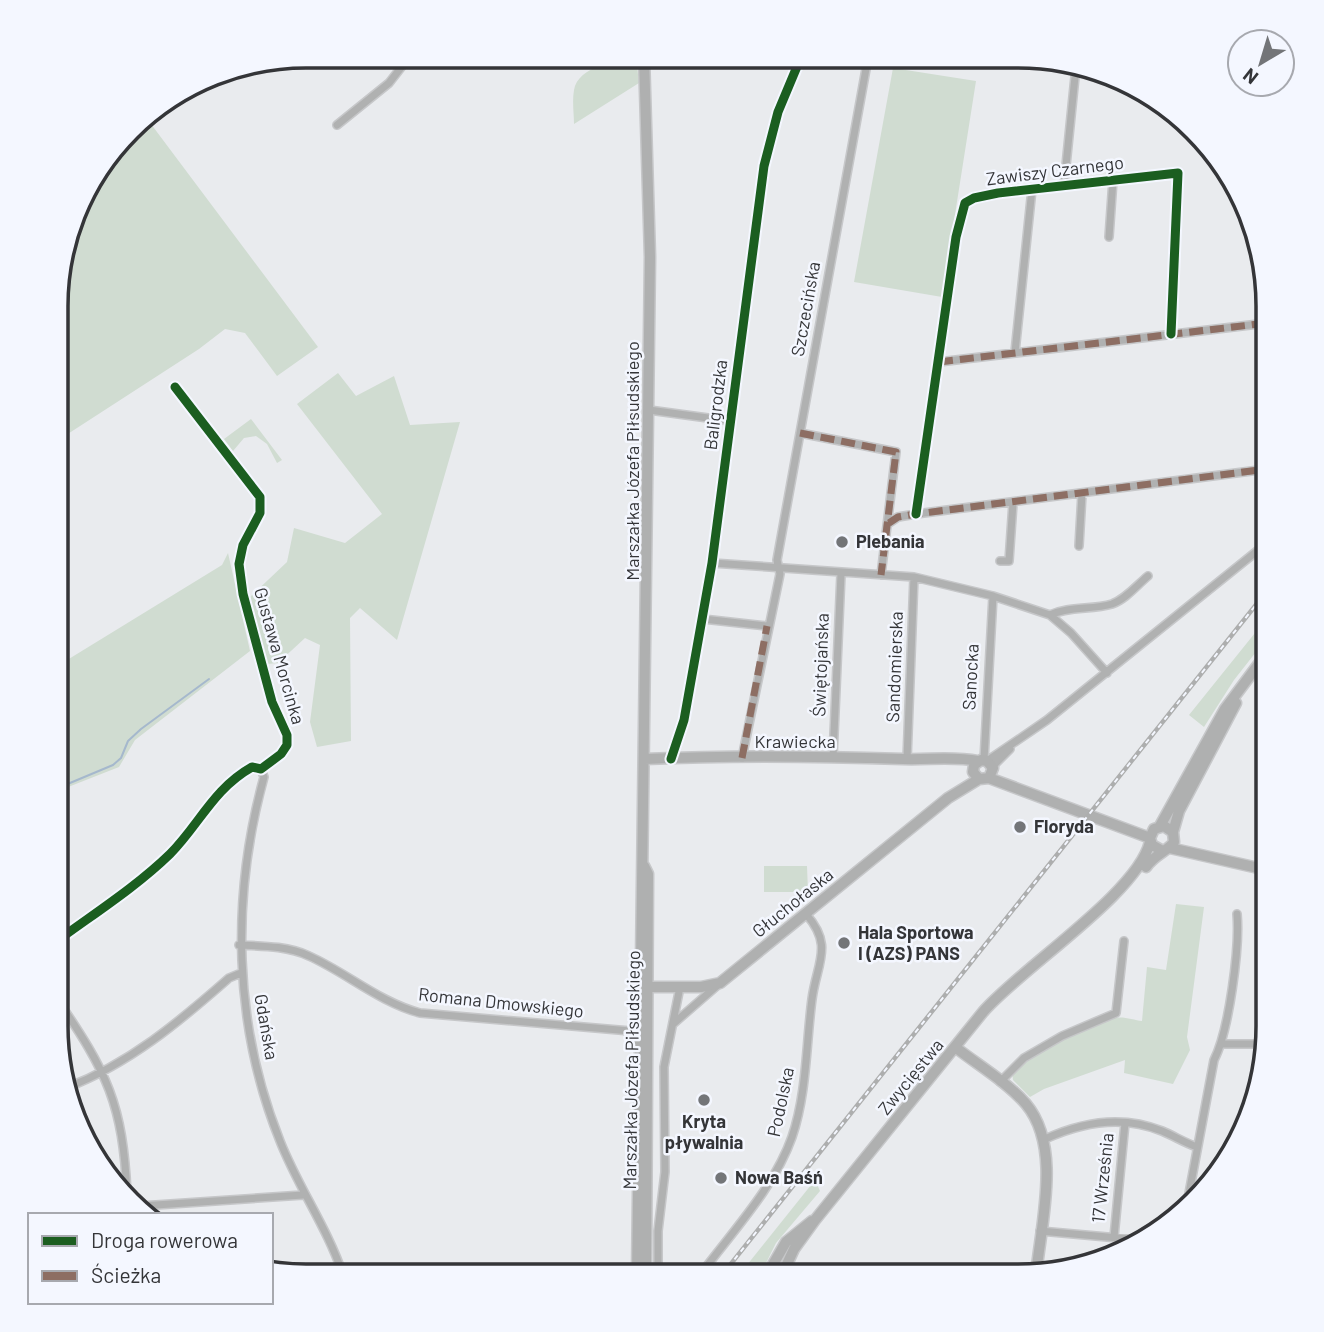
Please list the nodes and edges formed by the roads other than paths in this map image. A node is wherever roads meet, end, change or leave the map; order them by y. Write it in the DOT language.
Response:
graph roads {
  1 [pos="401,68"];
  2 [pos="645,68"];
  3 [pos="796,68"];
  4 [pos="866,68"];
  5 [pos="1075,75"];
  6 [pos="337,125"];
  7 [pos="1113,180"];
  8 [pos="1064,185"];
  9 [pos="1032,189"];
  10 [pos="1109,237"];
  11 [pos="1255,324"];
  12 [pos="1171,334"];
  13 [pos="1015,352"];
  14 [pos="939,362"];
  15 [pos="174,387"];
  16 [pos="649,410"];
  17 [pos="730,421"];
  18 [pos="800,433"];
  19 [pos="1255,471"];
  20 [pos="1082,494"];
  21 [pos="1013,503"];
  22 [pos="916,514"];
  23 [pos="889,523"];
  24 [pos="1079,546"];
  25 [pos="1255,553"];
  26 [pos="1000,561"];
  27 [pos="712,563"];
  28 [pos="778,567"];
  29 [pos="841,574"];
  30 [pos="881,575"];
  31 [pos="1148,576"];
  32 [pos="914,577"];
  33 [pos="993,596"];
  34 [pos="1050,615"];
  35 [pos="703,619"];
  36 [pos="767,626"];
  37 [pos="1255,670"];
  38 [pos="1107,673"];
  39 [pos="1241,689"];
  40 [pos="834,757"];
  41 [pos="741,758"];
  42 [pos="645,759"];
  43 [pos="671,760"];
  44 [pos="907,760"];
  45 [pos="983,768"];
  46 [pos="261,769"];
  47 [pos="1160,826"];
  48 [pos="1173,833"];
  49 [pos="1150,840"];
  50 [pos="1165,849"];
  51 [pos="1213,856"];
  52 [pos="1255,866"];
  53 [pos="806,914"];
  54 [pos="1237,914"];
  55 [pos="1089,919"];
  56 [pos="69,932"];
  57 [pos="1124,941"];
  58 [pos="239,945"];
  59 [pos="241,973"];
  60 [pos="720,983"];
  61 [pos="645,987"];
  62 [pos="680,988"];
  63 [pos="69,1018"];
  64 [pos="672,1025"];
  65 [pos="645,1032"];
  66 [pos="1255,1043"];
  67 [pos="1222,1044"];
  68 [pos="955,1047"];
  69 [pos="103,1072"];
  70 [pos="1000,1082"];
  71 [pos="75,1084"];
  72 [pos="1125,1123"];
  73 [pos="643,1137"];
  74 [pos="1045,1139"];
  75 [pos="1197,1147"];
  76 [pos="126,1182"];
  77 [pos="1189,1191"];
  78 [pos="303,1195"];
  79 [pos="150,1205"];
  80 [pos="815,1220"];
  81 [pos="1040,1231"];
  82 [pos="1114,1237"];
  83 [pos="1125,1238"];
  84 [pos="337,1263"];
  85 [pos="638,1263"];
  86 [pos="646,1263"];
  87 [pos="658,1263"];
  88 [pos="709,1263"];
  89 [pos="774,1263"];
  90 [pos="788,1263"];
  91 [pos="1038,1263"];
  1 -- 6 [label="street"];
  2 -- 16 [label="main road, Marszałka Józefa Piłsudskiego"];
  3 -- 17 [label="street, Baligrodzka"];
  4 -- 18 [label="street, Szczecińska"];
  5 -- 8 [label="street, Zawiszy Czarnego"];
  7 -- 8 [label="street, Zawiszy Czarnego"];
  7 -- 10 [label="street, Zawiszy Czarnego"];
  7 -- 12 [label="street, Zawiszy Czarnego"];
  8 -- 9 [label="street, Zawiszy Czarnego"];
  9 -- 13 [label="street, Zawiszy Czarnego"];
  9 -- 14 [label="street, Zawiszy Czarnego"];
  11 -- 12 [label="street"];
  12 -- 13 [label="street"];
  13 -- 14 [label="street"];
  14 -- 22 [label="street, Zawiszy Czarnego"];
  15 -- 46 [label="street, Gustawa Morcinka"];
  16 -- 17 [label="street"];
  16 -- 42 [label="main road, Marszałka Józefa Piłsudskiego"];
  17 -- 27 [label="street, Baligrodzka"];
  18 -- 23 [label="street"];
  18 -- 28 [label="street, Szczecińska"];
  19 -- 20 [label="street"];
  20 -- 21 [label="street"];
  20 -- 24 [label="street"];
  21 -- 22 [label="street"];
  21 -- 26 [label="street"];
  22 -- 23 [label="street"];
  23 -- 30 [label="street"];
  25 -- 38 [label="street, Głuchołaska"];
  27 -- 28 [label="street"];
  27 -- 35 [label="street, Baligrodzka"];
  28 -- 29 [label="street"];
  28 -- 36 [label="street, Szczecińska"];
  29 -- 30 [label="street"];
  29 -- 40 [label="street, Świętojańska"];
  30 -- 32 [label="street"];
  31 -- 34 [label="street"];
  32 -- 33 [label="street"];
  32 -- 44 [label="street, Sandomierska"];
  33 -- 34 [label="street"];
  33 -- 45 [label="street, Sanocka"];
  34 -- 38 [label="street"];
  35 -- 36 [label="street"];
  35 -- 43 [label="street, Baligrodzka"];
  36 -- 41 [label="street, Szczecińska"];
  37 -- 39 [label="main road"];
  38 -- 45 [label="street, Głuchołaska"];
  39 -- 47 [label="main road"];
  39 -- 48 [label="main road"];
  40 -- 41 [label="main road, Krawiecka"];
  40 -- 44 [label="main road, Krawiecka"];
  41 -- 43 [label="main road, Krawiecka"];
  42 -- 43 [label="main road, Krawiecka"];
  42 -- 61 [label="main road, Marszałka Józefa Piłsudskiego"];
  44 -- 45 [label="main road, Krawiecka"];
  45 -- 49 [label="main road"];
  45 -- 53 [label="main road, Głuchołaska"];
  46 -- 56 [label="street, Gustawa Morcinka"];
  46 -- 58 [label="street, Gdańska"];
  47 -- 48 [label="main road"];
  47 -- 49 [label="main road, Zwycięstwa"];
  48 -- 50 [label="main road"];
  48 -- 51 [label="main road"];
  49 -- 50 [label="main road"];
  49 -- 55 [label="main road, Zwycięstwa"];
  50 -- 51 [label="main road"];
  50 -- 55 [label="main road, Zwycięstwa"];
  51 -- 52 [label="main road"];
  53 -- 60 [label="main road, Głuchołaska"];
  53 -- 88 [label="street, Podolska"];
  54 -- 67 [label="street"];
  55 -- 68 [label="main road, Zwycięstwa"];
  57 -- 70 [label="street"];
  58 -- 59 [label="street, Gdańska"];
  58 -- 65 [label="street, Romana Dmowskiego"];
  59 -- 69 [label="street"];
  59 -- 78 [label="street, Gdańska"];
  60 -- 62 [label="main road"];
  60 -- 64 [label="street"];
  61 -- 62 [label="main road"];
  61 -- 65 [label="main road, Marszałka Józefa Piłsudskiego"];
  62 -- 64 [label="street, Marszałka Józefa Piłsudskiego"];
  63 -- 69 [label="street"];
  64 -- 87 [label="street, Marszałka Józefa Piłsudskiego"];
  65 -- 73 [label="main road, Marszałka Józefa Piłsudskiego"];
  66 -- 67 [label="street"];
  67 -- 75 [label="street"];
  68 -- 70 [label="main road"];
  68 -- 80 [label="main road, Zwycięstwa"];
  69 -- 71 [label="street"];
  69 -- 76 [label="street"];
  70 -- 74 [label="main road"];
  72 -- 74 [label="street"];
  72 -- 75 [label="street"];
  72 -- 82 [label="street, 17 Września"];
  73 -- 85 [label="main road, Marszałka Józefa Piłsudskiego"];
  73 -- 86 [label="main road, Marszałka Józefa Piłsudskiego"];
  74 -- 81 [label="main road"];
  75 -- 77 [label="street"];
  78 -- 79 [label="street"];
  78 -- 84 [label="street, Gdańska"];
  80 -- 89 [label="main road"];
  80 -- 90 [label="main road, Zwycięstwa"];
  81 -- 82 [label="street, 17 Września"];
  81 -- 91 [label="main road"];
  82 -- 83 [label="street, 17 Września"];
}
